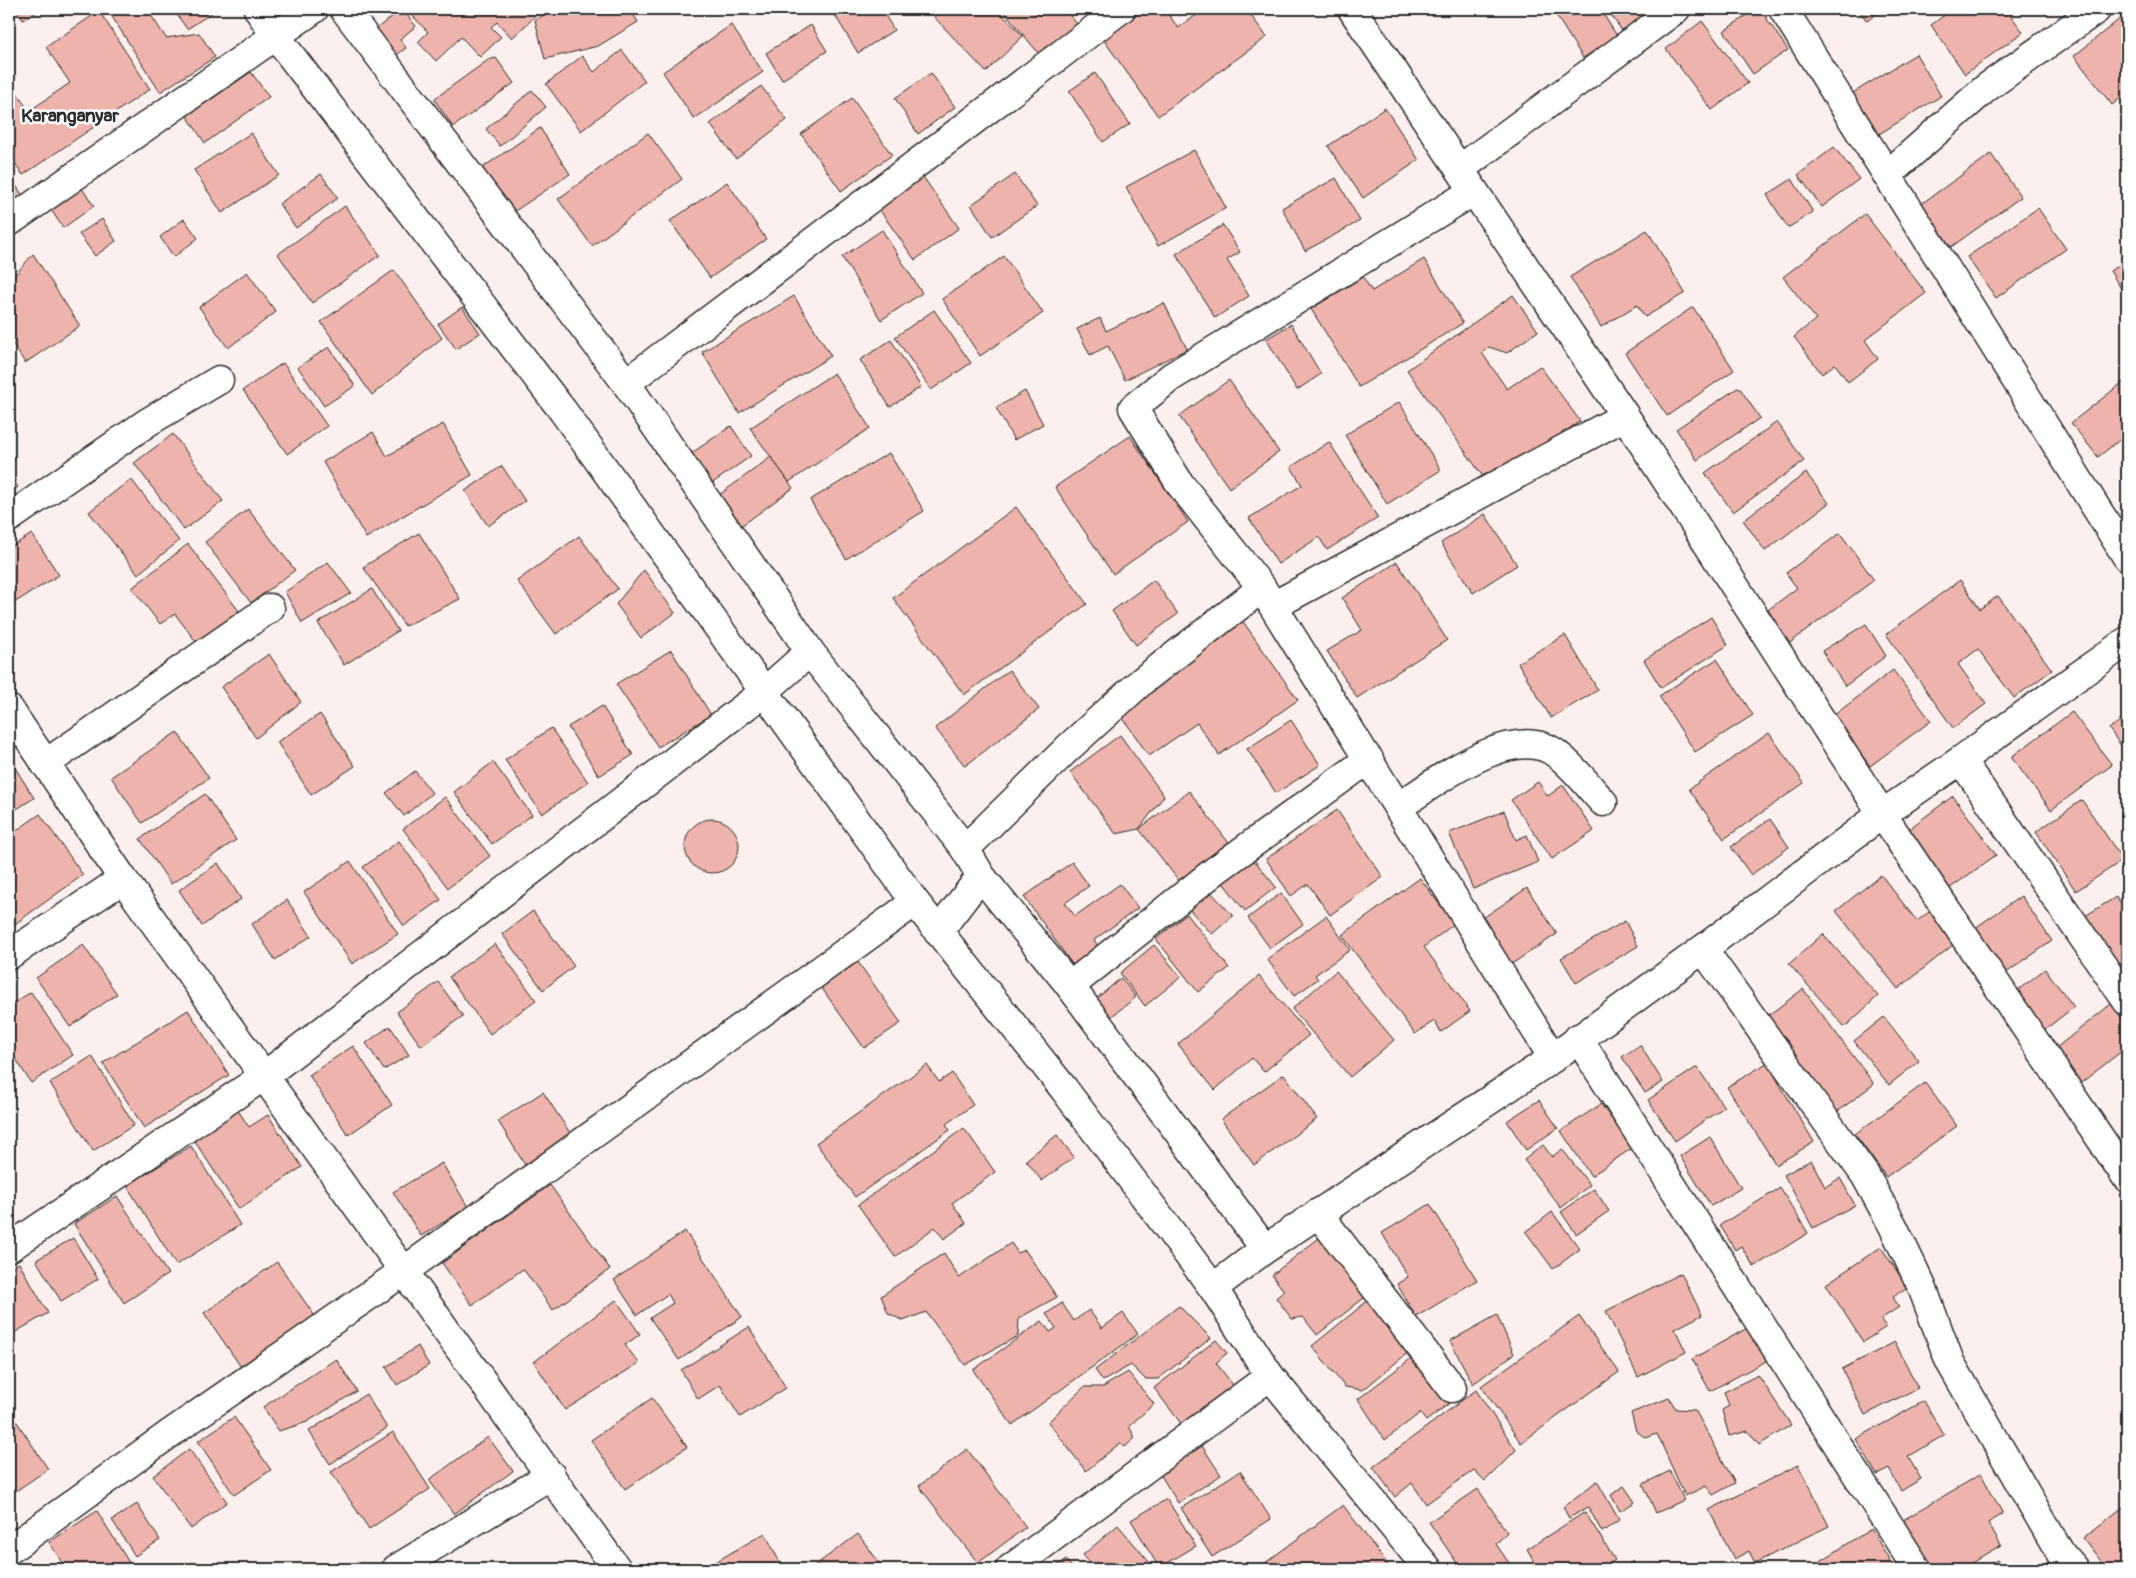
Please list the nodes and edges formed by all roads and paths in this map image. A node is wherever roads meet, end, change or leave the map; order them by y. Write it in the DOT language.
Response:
graph roads {
  1 [pos="258,9"];
  2 [pos="314,9"];
  3 [pos="344,9"];
  4 [pos="1121,9"];
  5 [pos="1352,9"];
  6 [pos="1676,9"];
  7 [pos="1784,9"];
  8 [pos="2097,9"];
  9 [pos="282,30"];
  10 [pos="1460,169"];
  11 [pos="1887,175"];
  12 [pos="1474,191"];
  13 [pos="9,222"];
  14 [pos="219,380"];
  15 [pos="626,383"];
  16 [pos="1625,416"];
  17 [pos="9,518"];
  18 [pos="2127,557"];
  19 [pos="1268,597"];
  20 [pos="270,608"];
  21 [pos="2127,641"];
  22 [pos="804,658"];
  23 [pos="770,687"];
  24 [pos="9,709"];
  25 [pos="1369,759"];
  26 [pos="1961,760"];
  27 [pos="45,764"];
  28 [pos="1603,802"];
  29 [pos="1398,807"];
  30 [pos="1882,814"];
  31 [pos="965,849"];
  32 [pos="123,879"];
  33 [pos="975,884"];
  34 [pos="915,902"];
  35 [pos="943,926"];
  36 [pos="1703,949"];
  37 [pos="9,955"];
  38 [pos="1070,986"];
  39 [pos="2127,1001"];
  40 [pos="1578,1038"];
  41 [pos="1553,1058"];
  42 [pos="264,1076"];
  43 [pos="2127,1178"];
  44 [pos="1318,1213"];
  45 [pos="9,1248"];
  46 [pos="1265,1249"];
  47 [pos="404,1271"];
  48 [pos="1213,1288"];
  49 [pos="1270,1376"];
  50 [pos="1452,1388"];
  51 [pos="551,1475"];
  52 [pos="9,1550"];
  53 [pos="396,1569"];
  54 [pos="617,1569"];
  55 [pos="1010,1569"];
  56 [pos="1426,1569"];
  57 [pos="1917,1569"];
  58 [pos="2074,1569"];
  1 -- 9 [label="street"];
  2 -- 9 [label="street"];
  3 -- 15 [label="street"];
  4 -- 15 [label="street"];
  5 -- 10 [label="street"];
  6 -- 10 [label="street"];
  7 -- 11 [label="street"];
  8 -- 11 [label="street"];
  9 -- 13 [label="street"];
  9 -- 23 [label="street"];
  10 -- 12 [label="street"];
  11 -- 18 [label="street"];
  12 -- 16 [label="street"];
  12 -- 19 [label="street"];
  14 -- 17 [label="street"];
  15 -- 22 [label="street"];
  16 -- 19 [label="street"];
  16 -- 30 [label="street"];
  19 -- 25 [label="street"];
  19 -- 31 [label="street"];
  20 -- 27 [label="street"];
  21 -- 26 [label="street"];
  22 -- 23 [label="street"];
  22 -- 31 [label="street"];
  23 -- 34 [label="street"];
  23 -- 42 [label="street"];
  24 -- 27 [label="street"];
  25 -- 29 [label="street"];
  25 -- 38 [label="street"];
  26 -- 30 [label="street"];
  26 -- 39 [label="street"];
  27 -- 32 [label="street"];
  28 -- 29 [label="street"];
  29 -- 41 [label="street"];
  30 -- 36 [label="street"];
  30 -- 43 [label="street"];
  31 -- 33 [label="street"];
  32 -- 37 [label="street"];
  32 -- 42 [label="street"];
  33 -- 35 [label="street"];
  33 -- 38 [label="street"];
  34 -- 35 [label="street"];
  34 -- 47 [label="street"];
  35 -- 48 [label="street"];
  36 -- 40 [label="street"];
  36 -- 58 [label="street"];
  38 -- 46 [label="street"];
  40 -- 41 [label="street"];
  40 -- 57 [label="street"];
  41 -- 44 [label="street"];
  42 -- 45 [label="street"];
  42 -- 47 [label="street"];
  44 -- 46 [label="street"];
  44 -- 50 [label="street"];
  46 -- 48 [label="street"];
  47 -- 51 [label="street"];
  47 -- 52 [label="street"];
  48 -- 49 [label="street"];
  49 -- 55 [label="street"];
  49 -- 56 [label="street"];
  51 -- 53 [label="street"];
  51 -- 54 [label="street"];
}
